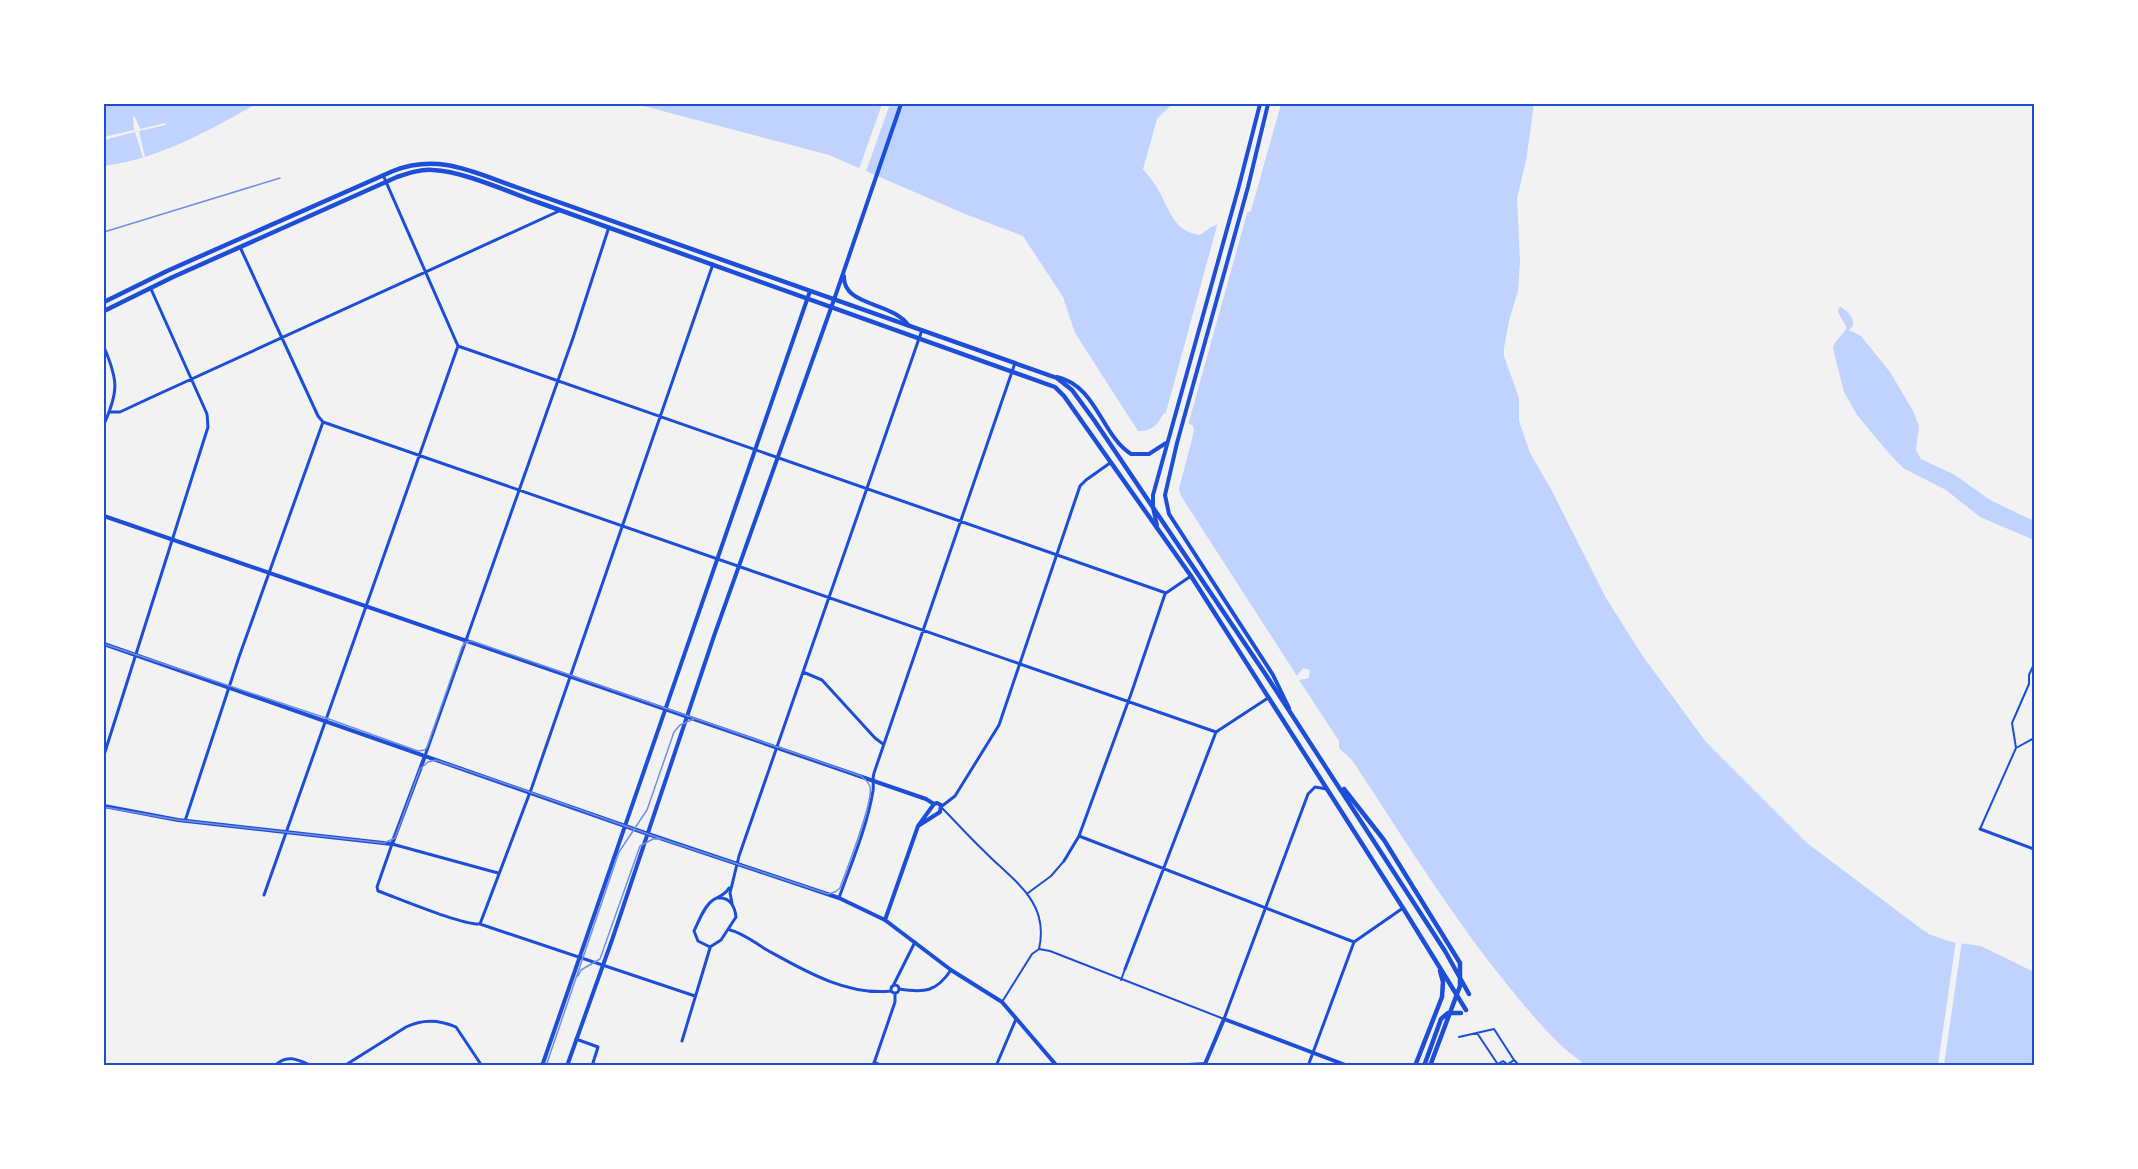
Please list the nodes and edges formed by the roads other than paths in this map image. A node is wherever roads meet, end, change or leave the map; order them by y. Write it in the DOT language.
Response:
graph roads {
  1 [pos="901,104"];
  2 [pos="1260,104"];
  3 [pos="1268,104"];
  4 [pos="384,175"];
  5 [pos="386,182"];
  6 [pos="561,210"];
  7 [pos="609,227"];
  8 [pos="240,247"];
  9 [pos="713,264"];
  10 [pos="845,269"];
  11 [pos="426,273"];
  12 [pos="150,287"];
  13 [pos="810,291"];
  14 [pos="807,298"];
  15 [pos="834,300"];
  16 [pos="104,302"];
  17 [pos="832,307"];
  18 [pos="104,311"];
  19 [pos="909,326"];
  20 [pos="922,330"];
  21 [pos="919,338"];
  22 [pos="283,339"];
  23 [pos="458,346"];
  24 [pos="104,347"];
  25 [pos="1016,363"];
  26 [pos="1013,371"];
  27 [pos="1050,375"];
  28 [pos="192,380"];
  29 [pos="557,381"];
  30 [pos="110,412"];
  31 [pos="659,418"];
  32 [pos="323,422"];
  33 [pos="104,424"];
  34 [pos="1167,442"];
  35 [pos="756,450"];
  36 [pos="420,456"];
  37 [pos="777,457"];
  38 [pos="1112,462"];
  39 [pos="519,489"];
  40 [pos="867,489"];
  41 [pos="104,516"];
  42 [pos="960,522"];
  43 [pos="621,525"];
  44 [pos="1157,525"];
  45 [pos="173,539"];
  46 [pos="1056,556"];
  47 [pos="717,559"];
  48 [pos="739,567"];
  49 [pos="270,573"];
  50 [pos="1191,576"];
  51 [pos="1166,593"];
  52 [pos="829,597"];
  53 [pos="366,606"];
  54 [pos="924,629"];
  55 [pos="466,639"];
  56 [pos="104,644"];
  57 [pos="135,655"];
  58 [pos="1020,663"];
  59 [pos="2034,664"];
  60 [pos="803,672"];
  61 [pos="570,676"];
  62 [pos="229,688"];
  63 [pos="1269,697"];
  64 [pos="1128,701"];
  65 [pos="665,710"];
  66 [pos="686,717"];
  67 [pos="326,721"];
  68 [pos="1299,727"];
  69 [pos="1216,732"];
  70 [pos="2034,738"];
  71 [pos="883,744"];
  72 [pos="776,748"];
  73 [pos="2016,748"];
  74 [pos="104,755"];
  75 [pos="425,756"];
  76 [pos="1331,774"];
  77 [pos="872,781"];
  78 [pos="1327,789"];
  79 [pos="529,793"];
  80 [pos="104,806"];
  81 [pos="933,806"];
  82 [pos="942,807"];
  83 [pos="939,813"];
  84 [pos="185,820"];
  85 [pos="918,826"];
  86 [pos="624,827"];
  87 [pos="1980,829"];
  88 [pos="286,831"];
  89 [pos="648,834"];
  90 [pos="1079,836"];
  91 [pos="392,844"];
  92 [pos="2034,849"];
  93 [pos="1064,861"];
  94 [pos="738,864"];
  95 [pos="1164,868"];
  96 [pos="498,873"];
  97 [pos="732,884"];
  98 [pos="1028,894"];
  99 [pos="264,895"];
  100 [pos="719,898"];
  101 [pos="839,898"];
  102 [pos="732,903"];
  103 [pos="1264,906"];
  104 [pos="1404,908"];
  105 [pos="885,920"];
  106 [pos="480,924"];
  107 [pos="730,930"];
  108 [pos="915,942"];
  109 [pos="1354,942"];
  110 [pos="710,947"];
  111 [pos="1039,949"];
  112 [pos="579,958"];
  113 [pos="1439,965"];
  114 [pos="602,966"];
  115 [pos="1125,969"];
  116 [pos="951,970"];
  117 [pos="1121,980"];
  118 [pos="896,986"];
  119 [pos="893,992"];
  120 [pos="1469,994"];
  121 [pos="695,996"];
  122 [pos="1002,1002"];
  123 [pos="1224,1018"];
  124 [pos="1016,1019"];
  125 [pos="1478,1033"];
  126 [pos="1459,1037"];
  127 [pos="576,1039"];
  128 [pos="682,1041"];
  129 [pos="1314,1052"];
  130 [pos="1514,1060"];
  131 [pos="873,1064"];
  132 [pos="1496,1064"];
  133 [pos="1509,1064"];
  134 [pos="275,1065"];
  135 [pos="312,1065"];
  136 [pos="344,1065"];
  137 [pos="482,1065"];
  138 [pos="542,1065"];
  139 [pos="567,1065"];
  140 [pos="592,1065"];
  141 [pos="883,1065"];
  142 [pos="996,1065"];
  143 [pos="1057,1065"];
  144 [pos="1171,1065"];
  145 [pos="1205,1065"];
  146 [pos="1308,1065"];
  147 [pos="1348,1065"];
  148 [pos="1415,1065"];
  149 [pos="1424,1065"];
  150 [pos="1430,1065"];
  151 [pos="1520,1065"];
  1 -- 10 [label="main road"];
  2 -- 34 [label="main road"];
  3 -- 68 [label="main road"];
  4 -- 5 [label="street"];
  4 -- 13 [label="main road"];
  4 -- 16 [label="main road"];
  5 -- 6 [label="main road"];
  5 -- 8 [label="main road"];
  5 -- 11 [label="street"];
  6 -- 7 [label="main road"];
  6 -- 11 [label="street"];
  7 -- 9 [label="main road"];
  7 -- 29 [label="street"];
  8 -- 12 [label="main road"];
  8 -- 22 [label="street"];
  9 -- 14 [label="main road"];
  9 -- 31 [label="street"];
  10 -- 15 [label="main road"];
  10 -- 19 [label="main road"];
  11 -- 22 [label="street"];
  11 -- 23 [label="street"];
  12 -- 18 [label="main road"];
  12 -- 28 [label="street"];
  13 -- 14 [label="main road"];
  13 -- 15 [label="main road"];
  14 -- 17 [label="main road"];
  14 -- 35 [label="main road"];
  15 -- 17 [label="main road"];
  15 -- 19 [label="main road"];
  17 -- 21 [label="main road"];
  17 -- 37 [label="main road"];
  19 -- 20 [label="main road"];
  20 -- 21 [label="street"];
  20 -- 25 [label="main road"];
  21 -- 26 [label="main road"];
  21 -- 40 [label="street"];
  22 -- 28 [label="street"];
  22 -- 32 [label="street"];
  23 -- 29 [label="street"];
  23 -- 36 [label="street"];
  24 -- 30 [label="street"];
  25 -- 26 [label="street"];
  25 -- 27 [label="main road"];
  26 -- 38 [label="main road"];
  26 -- 42 [label="street"];
  27 -- 34 [label="main road"];
  27 -- 68 [label="main road"];
  28 -- 30 [label="street"];
  28 -- 45 [label="street"];
  29 -- 31 [label="street"];
  29 -- 39 [label="street"];
  30 -- 33 [label="street"];
  31 -- 35 [label="street"];
  31 -- 43 [label="street"];
  32 -- 36 [label="street"];
  32 -- 49 [label="street"];
  34 -- 44 [label="main road"];
  35 -- 37 [label="street"];
  35 -- 47 [label="main road"];
  36 -- 39 [label="street"];
  36 -- 53 [label="street"];
  37 -- 40 [label="street"];
  37 -- 48 [label="main road"];
  38 -- 44 [label="main road"];
  38 -- 46 [label="street"];
  39 -- 43 [label="street"];
  39 -- 55 [label="street"];
  40 -- 42 [label="street"];
  40 -- 52 [label="street"];
  41 -- 45 [label="main road"];
  42 -- 46 [label="street"];
  42 -- 54 [label="street"];
  43 -- 47 [label="street"];
  43 -- 61 [label="street"];
  44 -- 50 [label="main road"];
  45 -- 49 [label="main road"];
  45 -- 57 [label="street"];
  46 -- 51 [label="street"];
  46 -- 58 [label="street"];
  47 -- 48 [label="street"];
  47 -- 65 [label="main road"];
  48 -- 52 [label="street"];
  48 -- 66 [label="main road"];
  49 -- 53 [label="main road"];
  49 -- 62 [label="street"];
  50 -- 51 [label="street"];
  50 -- 63 [label="main road"];
  51 -- 64 [label="street"];
  52 -- 54 [label="street"];
  52 -- 60 [label="street"];
  53 -- 55 [label="main road"];
  53 -- 67 [label="street"];
  54 -- 58 [label="street"];
  54 -- 71 [label="street"];
  55 -- 61 [label="main road"];
  55 -- 75 [label="street"];
  56 -- 57 [label="main road"];
  57 -- 62 [label="main road"];
  57 -- 74 [label="street"];
  58 -- 64 [label="street"];
  58 -- 82 [label="street"];
  59 -- 73 [label="street"];
  60 -- 71 [label="street"];
  60 -- 72 [label="street"];
  61 -- 65 [label="main road"];
  61 -- 79 [label="street"];
  62 -- 67 [label="main road"];
  62 -- 84 [label="street"];
  63 -- 69 [label="street"];
  63 -- 78 [label="main road"];
  64 -- 69 [label="street"];
  64 -- 90 [label="street"];
  65 -- 66 [label="main road"];
  65 -- 86 [label="main road"];
  66 -- 72 [label="main road"];
  66 -- 89 [label="main road"];
  67 -- 75 [label="main road"];
  67 -- 88 [label="street"];
  68 -- 76 [label="main road"];
  69 -- 95 [label="street"];
  70 -- 73 [label="street"];
  71 -- 77 [label="street"];
  72 -- 77 [label="main road"];
  72 -- 94 [label="street"];
  73 -- 87 [label="street"];
  75 -- 79 [label="main road"];
  75 -- 91 [label="main road"];
  76 -- 120 [label="main road"];
  76 -- 150 [label="main road"];
  77 -- 81 [label="main road"];
  77 -- 101 [label="street"];
  78 -- 103 [label="street"];
  78 -- 104 [label="main road"];
  79 -- 86 [label="main road"];
  79 -- 96 [label="street"];
  80 -- 84 [label="main road"];
  81 -- 82 [label="main road"];
  81 -- 83 [label="main road"];
  81 -- 85 [label="main road"];
  82 -- 83 [label="main road"];
  82 -- 98 [label="street"];
  83 -- 85 [label="main road"];
  84 -- 88 [label="main road"];
  85 -- 105 [label="main road"];
  86 -- 89 [label="main road"];
  86 -- 112 [label="main road"];
  87 -- 92 [label="street"];
  88 -- 91 [label="main road"];
  88 -- 99 [label="street"];
  89 -- 94 [label="main road"];
  89 -- 114 [label="main road"];
  90 -- 93 [label="street"];
  90 -- 95 [label="street"];
  91 -- 96 [label="street"];
  91 -- 106 [label="street"];
  93 -- 98 [label="street"];
  94 -- 97 [label="street"];
  94 -- 101 [label="main road"];
  95 -- 103 [label="street"];
  95 -- 115 [label="street"];
  96 -- 106 [label="street"];
  97 -- 100 [label="street"];
  97 -- 102 [label="street"];
  98 -- 111 [label="street"];
  100 -- 102 [label="street"];
  100 -- 110 [label="street"];
  101 -- 105 [label="main road"];
  102 -- 107 [label="street"];
  103 -- 109 [label="street"];
  103 -- 123 [label="street"];
  104 -- 109 [label="street"];
  104 -- 113 [label="main road"];
  105 -- 108 [label="main road"];
  106 -- 112 [label="street"];
  107 -- 110 [label="street"];
  107 -- 119 [label="street"];
  108 -- 116 [label="main road"];
  108 -- 118 [label="street"];
  109 -- 129 [label="street"];
  110 -- 121 [label="street"];
  111 -- 117 [label="street"];
  111 -- 122 [label="street"];
  112 -- 114 [label="street"];
  112 -- 138 [label="main road"];
  113 -- 148 [label="main road"];
  113 -- 149 [label="main road"];
  114 -- 121 [label="street"];
  114 -- 127 [label="main road"];
  115 -- 117 [label="street"];
  116 -- 118 [label="street"];
  116 -- 122 [label="main road"];
  117 -- 123 [label="street"];
  118 -- 119 [label="street"];
  118 -- 119 [label="street"];
  119 -- 131 [label="street"];
  121 -- 128 [label="street"];
  122 -- 124 [label="main road"];
  123 -- 129 [label="main road"];
  123 -- 145 [label="main road"];
  124 -- 142 [label="street"];
  124 -- 143 [label="main road"];
  125 -- 126 [label="street"];
  125 -- 130 [label="street"];
  125 -- 132 [label="street"];
  127 -- 139 [label="main road"];
  127 -- 140 [label="street"];
  129 -- 146 [label="street"];
  129 -- 147 [label="main road"];
  130 -- 133 [label="street"];
  130 -- 151 [label="street"];
  131 -- 141 [label="street"];
  132 -- 133 [label="street"];
  134 -- 135 [label="street"];
  136 -- 137 [label="street"];
  144 -- 145 [label="main road"];
}
